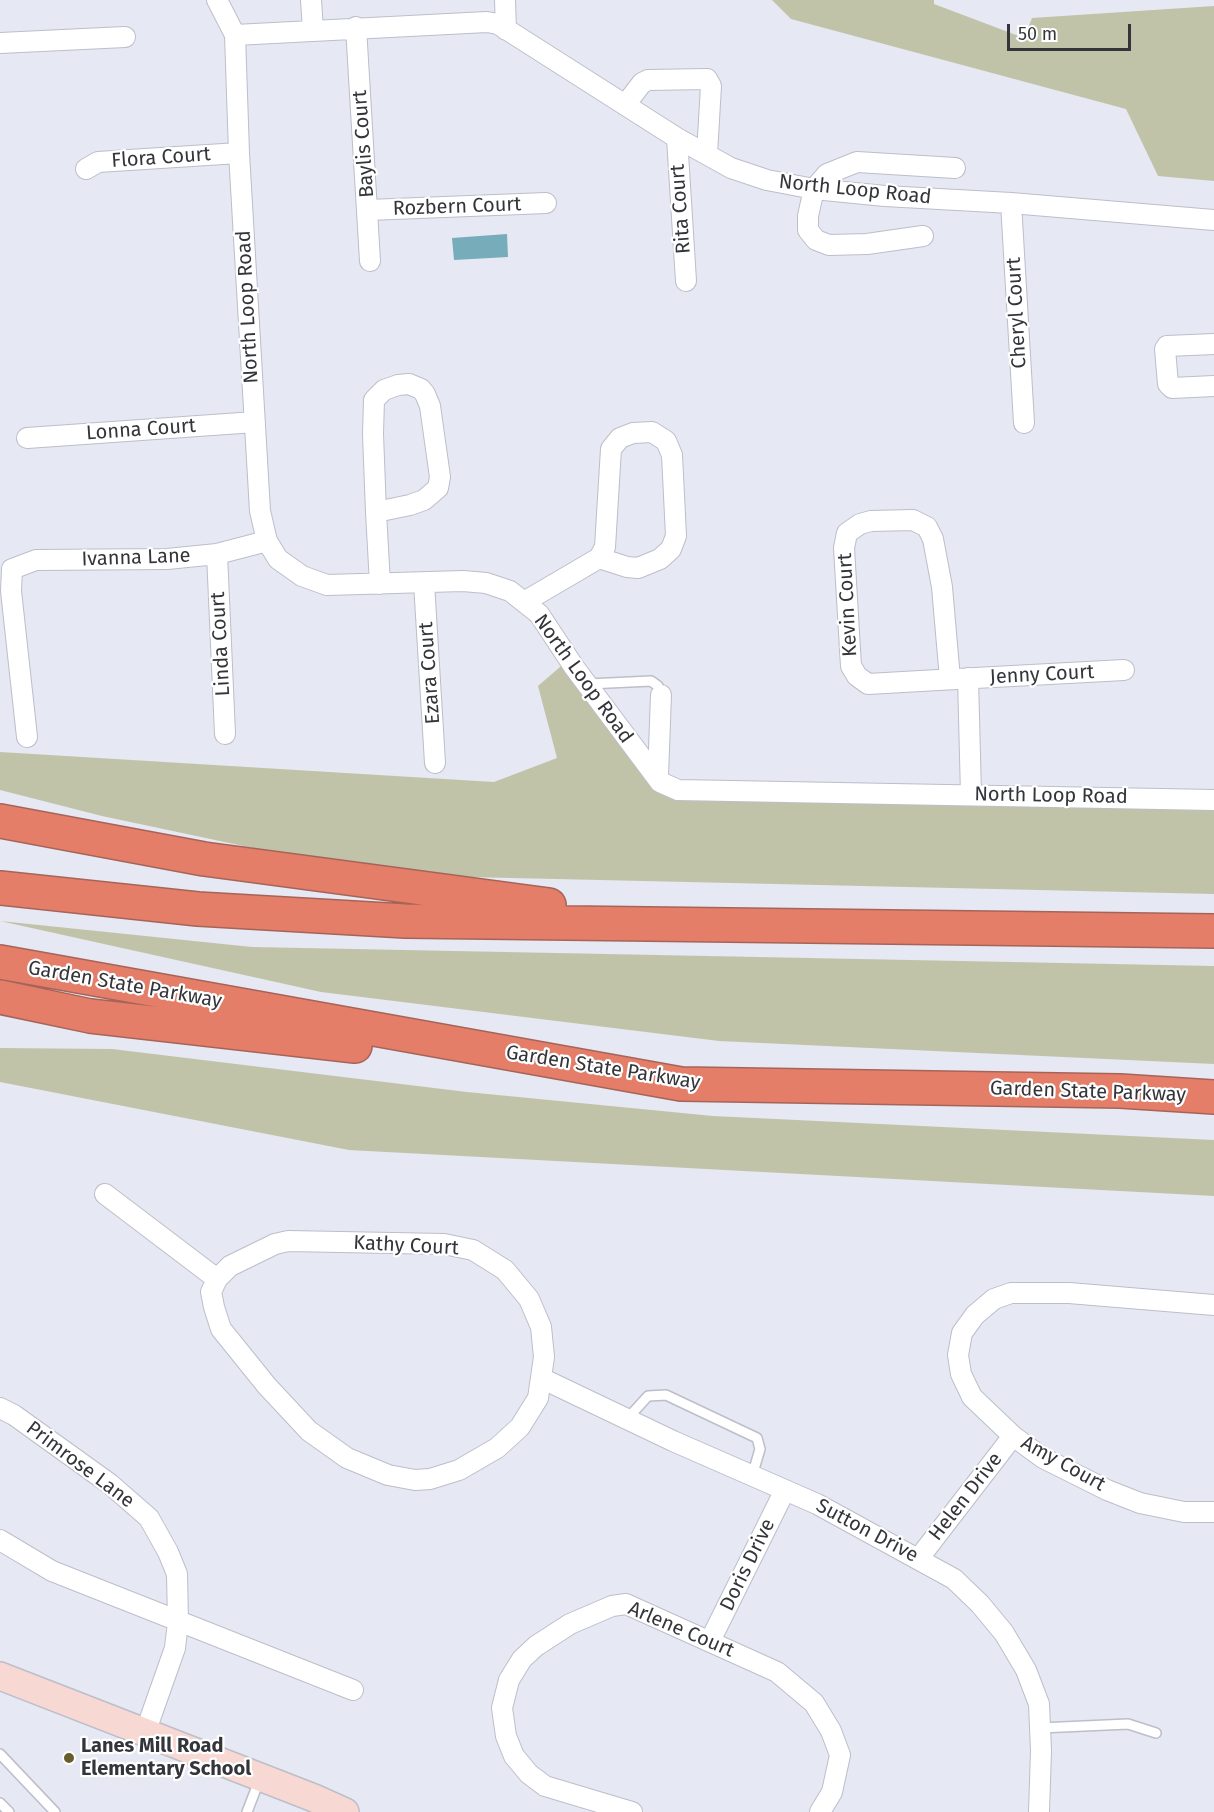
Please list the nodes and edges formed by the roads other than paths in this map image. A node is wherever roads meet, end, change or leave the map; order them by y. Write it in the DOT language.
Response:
graph roads {
  1 [pos="217,0"];
  2 [pos="311,0"];
  3 [pos="505,0"];
  4 [pos="356,27"];
  5 [pos="313,30"];
  6 [pos="506,30"];
  7 [pos="235,35"];
  8 [pos="125,37"];
  9 [pos="0,43"];
  10 [pos="625,105"];
  11 [pos="677,138"];
  12 [pos="239,153"];
  13 [pos="707,154"];
  14 [pos="955,168"];
  15 [pos="86,169"];
  16 [pos="814,189"];
  17 [pos="546,203"];
  18 [pos="1011,203"];
  19 [pos="368,210"];
  20 [pos="1214,220"];
  21 [pos="923,236"];
  22 [pos="370,261"];
  23 [pos="686,280"];
  24 [pos="1214,344"];
  25 [pos="1214,386"];
  26 [pos="255,422"];
  27 [pos="1023,423"];
  28 [pos="27,438"];
  29 [pos="376,512"];
  30 [pos="267,541"];
  31 [pos="217,554"];
  32 [pos="599,558"];
  33 [pos="424,583"];
  34 [pos="380,584"];
  35 [pos="524,602"];
  36 [pos="1124,670"];
  37 [pos="959,679"];
  38 [pos="586,684"];
  39 [pos="661,695"];
  40 [pos="225,734"];
  41 [pos="27,737"];
  42 [pos="435,763"];
  43 [pos="660,782"];
  44 [pos="971,795"];
  45 [pos="1214,800"];
  46 [pos="0,821"];
  47 [pos="0,888"];
  48 [pos="691,924"];
  49 [pos="1214,931"];
  50 [pos="0,962"];
  51 [pos="0,997"];
  52 [pos="681,1084"];
  53 [pos="1214,1097"];
  54 [pos="105,1194"];
  55 [pos="217,1279"];
  56 [pos="1214,1305"];
  57 [pos="541,1377"];
  58 [pos="0,1408"];
  59 [pos="627,1419"];
  60 [pos="1013,1436"];
  61 [pos="752,1476"];
  62 [pos="785,1490"];
  63 [pos="1214,1512"];
  64 [pos="0,1540"];
  65 [pos="919,1558"];
  66 [pos="178,1622"];
  67 [pos="710,1641"];
  68 [pos="0,1677"];
  69 [pos="353,1690"];
  70 [pos="1040,1728"];
  71 [pos="145,1733"];
  72 [pos="1156,1733"];
  73 [pos="0,1754"];
  74 [pos="260,1777"];
  75 [pos="0,1803"];
  76 [pos="9,1812"];
  77 [pos="55,1812"];
  78 [pos="247,1812"];
  79 [pos="345,1812"];
  80 [pos="632,1812"];
  81 [pos="820,1812"];
  82 [pos="1039,1812"];
  1 -- 7 [label="street"];
  2 -- 5 [label="street"];
  3 -- 6 [label="street"];
  4 -- 5 [label="street, North Loop Road"];
  4 -- 6 [label="street, North Loop Road"];
  4 -- 19 [label="street, Baylis Court"];
  5 -- 7 [label="street, North Loop Road"];
  6 -- 10 [label="street, North Loop Road"];
  7 -- 12 [label="street, North Loop Road"];
  8 -- 9 [label="street"];
  10 -- 11 [label="street, North Loop Road"];
  10 -- 13 [label="street"];
  11 -- 13 [label="street, North Loop Road"];
  11 -- 23 [label="street, Rita Court"];
  12 -- 15 [label="street, Flora Court"];
  12 -- 26 [label="street, North Loop Road"];
  13 -- 16 [label="street, North Loop Road"];
  14 -- 16 [label="street"];
  16 -- 18 [label="street, North Loop Road"];
  16 -- 21 [label="street"];
  17 -- 19 [label="street, Rozbern Court"];
  18 -- 20 [label="street, North Loop Road"];
  18 -- 27 [label="street, Cheryl Court"];
  19 -- 22 [label="street, Baylis Court"];
  24 -- 25 [label="street"];
  26 -- 28 [label="street, Lonna Court"];
  26 -- 30 [label="street, North Loop Road"];
  29 -- 29 [label="street"];
  29 -- 34 [label="street"];
  30 -- 31 [label="street, Ivanna Lane"];
  30 -- 34 [label="street, North Loop Road"];
  31 -- 40 [label="street, Linda Court"];
  31 -- 41 [label="street, Ivanna Lane"];
  32 -- 32 [label="street"];
  32 -- 35 [label="street"];
  33 -- 34 [label="street, North Loop Road"];
  33 -- 35 [label="street, North Loop Road"];
  33 -- 42 [label="street, Ezara Court"];
  35 -- 38 [label="street, North Loop Road"];
  36 -- 37 [label="street, Jenny Court"];
  37 -- 37 [label="street, Kevin Court"];
  37 -- 44 [label="street, Jenny Court"];
  38 -- 39 [label="lane"];
  38 -- 43 [label="street, North Loop Road"];
  39 -- 43 [label="street"];
  43 -- 44 [label="street, North Loop Road"];
  44 -- 45 [label="street, North Loop Road"];
  46 -- 48 [label="highway"];
  47 -- 48 [label="highway"];
  48 -- 49 [label="highway"];
  50 -- 52 [label="highway, Garden State Parkway"];
  51 -- 52 [label="highway"];
  52 -- 53 [label="highway, Garden State Parkway"];
  54 -- 55 [label="street"];
  55 -- 57 [label="street, Kathy Court"];
  55 -- 57 [label="street, Kathy Court"];
  56 -- 60 [label="street, Amy Court"];
  57 -- 59 [label="street, Sutton Drive"];
  58 -- 66 [label="street, Primrose Lane"];
  59 -- 61 [label="street, Sutton Drive"];
  59 -- 61 [label="lane"];
  60 -- 63 [label="street, Amy Court"];
  60 -- 65 [label="street, Helen Drive"];
  61 -- 62 [label="street, Sutton Drive"];
  62 -- 65 [label="street, Sutton Drive"];
  62 -- 67 [label="street, Doris Drive"];
  64 -- 66 [label="street"];
  65 -- 70 [label="street, Sutton Drive"];
  66 -- 69 [label="street"];
  66 -- 71 [label="street, Primrose Lane"];
  67 -- 80 [label="street, Arlene Court"];
  67 -- 81 [label="street, Arlene Court"];
  68 -- 71 [label="main road"];
  70 -- 72 [label="lane"];
  70 -- 82 [label="street, Sutton Drive"];
  71 -- 74 [label="main road"];
  73 -- 77 [label="lane"];
  74 -- 78 [label="lane"];
  74 -- 79 [label="main road"];
  75 -- 76 [label="lane"];
}
